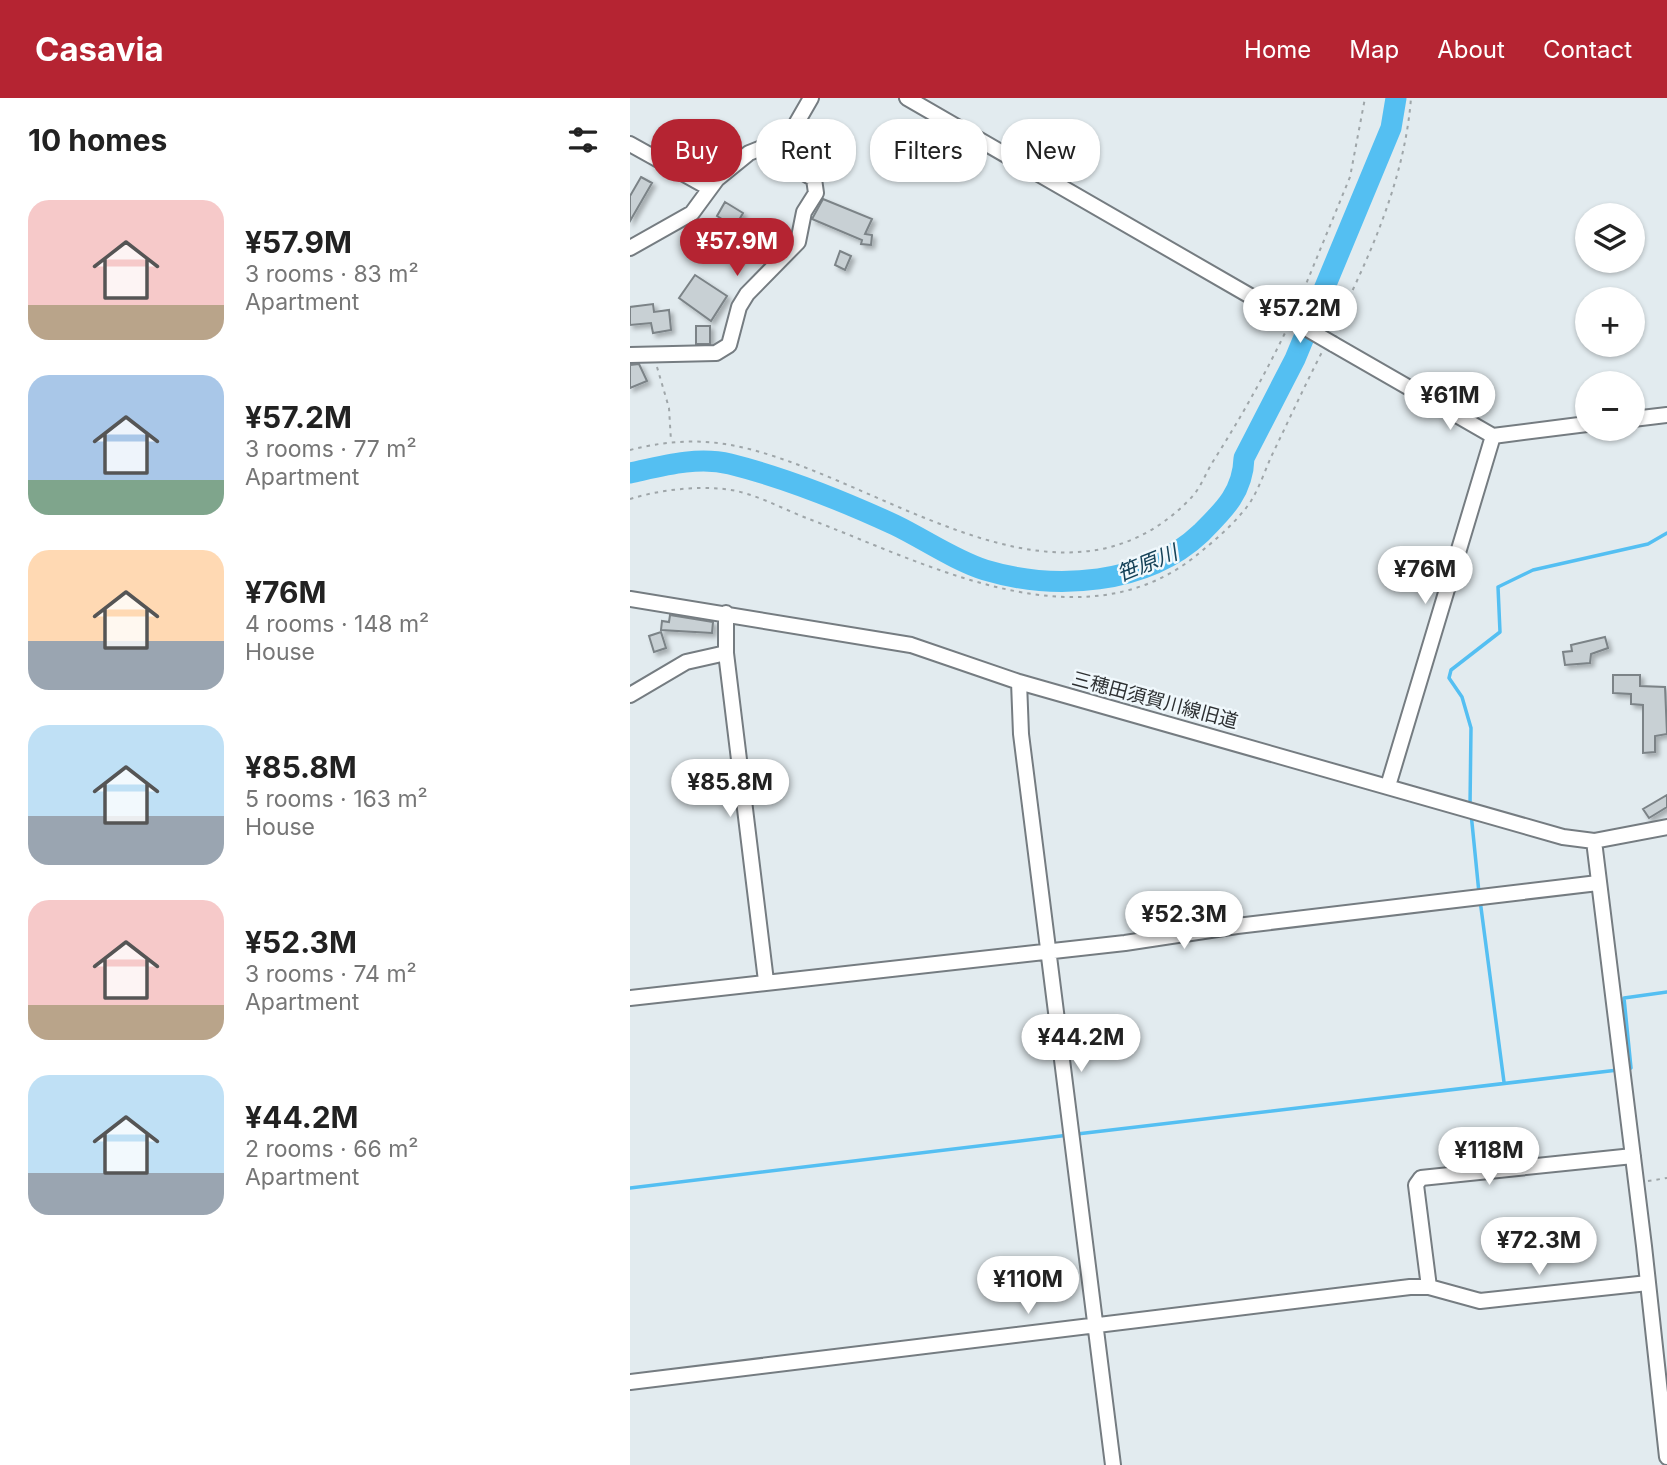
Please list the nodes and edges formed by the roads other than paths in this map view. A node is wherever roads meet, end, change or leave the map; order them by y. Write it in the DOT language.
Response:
graph roads {
  1 [pos="811,98"];
  2 [pos="907,98"];
  3 [pos="799,119"];
  4 [pos="630,144"];
  5 [pos="756,150"];
  6 [pos="816,182"];
  7 [pos="709,188"];
  8 [pos="630,248"];
  9 [pos="630,355"];
  10 [pos="1667,415"];
  11 [pos="1645,418"];
  12 [pos="1575,426"];
  13 [pos="1493,436"];
  14 [pos="630,599"];
  15 [pos="726,613"];
  16 [pos="726,653"];
  17 [pos="1019,682"];
  18 [pos="630,695"];
  19 [pos="1388,786"];
  20 [pos="1667,827"];
  21 [pos="1594,841"];
  22 [pos="1598,883"];
  23 [pos="1049,949"];
  24 [pos="766,981"];
  25 [pos="630,998"];
  26 [pos="1633,1156"];
  27 [pos="1648,1283"];
  28 [pos="1429,1287"];
  29 [pos="1094,1327"];
  30 [pos="630,1382"];
  31 [pos="1662,1384"];
  32 [pos="1667,1457"];
  33 [pos="1112,1465"];
  1 -- 3 [label="street"];
  2 -- 13 [label="street, bridge"];
  4 -- 7 [label="street"];
  5 -- 7 [label="street"];
  6 -- 9 [label="street"];
  7 -- 8 [label="street"];
  10 -- 11 [label="street"];
  12 -- 13 [label="street"];
  13 -- 19 [label="street"];
  14 -- 15 [label="street, 三穂田須賀川線旧道"];
  15 -- 16 [label="street"];
  15 -- 17 [label="street, 三穂田須賀川線旧道"];
  16 -- 18 [label="street"];
  16 -- 24 [label="street"];
  17 -- 19 [label="street, 三穂田須賀川線旧道"];
  17 -- 23 [label="street"];
  19 -- 21 [label="street, 三穂田須賀川線旧道"];
  20 -- 21 [label="street, 三穂田須賀川線旧道"];
  21 -- 22 [label="street"];
  22 -- 23 [label="street"];
  22 -- 26 [label="street"];
  23 -- 24 [label="street"];
  23 -- 29 [label="street"];
  24 -- 25 [label="street"];
  26 -- 27 [label="street"];
  26 -- 28 [label="street"];
  27 -- 28 [label="street"];
  27 -- 31 [label="street"];
  28 -- 29 [label="street"];
  29 -- 30 [label="street"];
  29 -- 33 [label="street"];
  31 -- 32 [label="street"];
}
